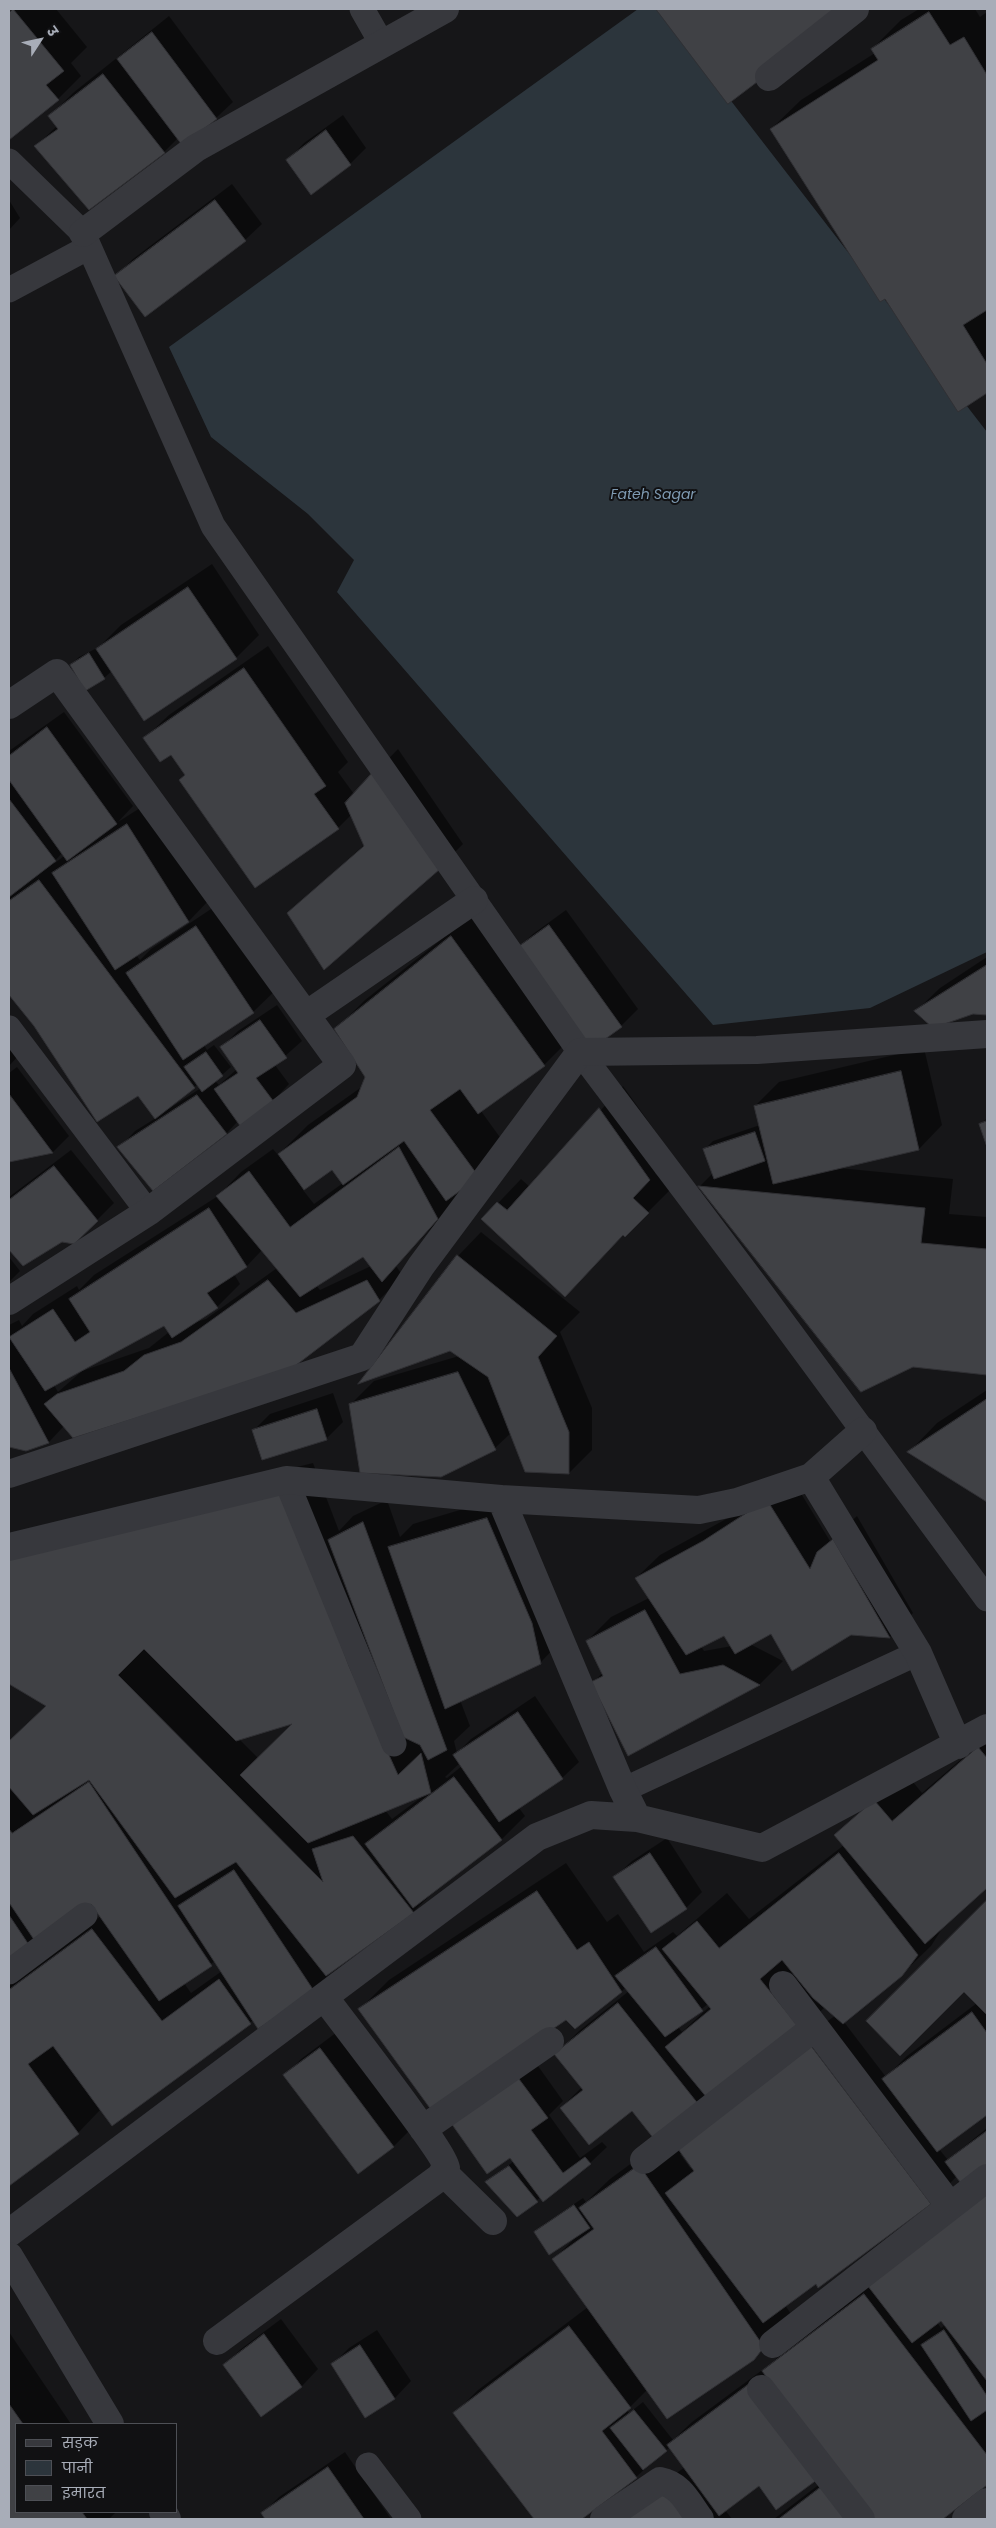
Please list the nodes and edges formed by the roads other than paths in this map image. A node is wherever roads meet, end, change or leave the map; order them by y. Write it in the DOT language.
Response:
graph roads {
  1 [pos="362,9"];
  2 [pos="445,9"];
  3 [pos="855,9"];
  4 [pos="382,44"];
  5 [pos="769,77"];
  6 [pos="9,161"];
  7 [pos="86,240"];
  8 [pos="9,290"];
  9 [pos="9,706"];
  10 [pos="474,900"];
  11 [pos="306,1015"];
  12 [pos="9,1028"];
  13 [pos="987,1034"];
  14 [pos="580,1052"];
  15 [pos="148,1212"];
  16 [pos="12,1293"];
  17 [pos="863,1431"];
  18 [pos="9,1474"];
  19 [pos="811,1477"];
  20 [pos="286,1480"];
  21 [pos="501,1499"];
  22 [pos="9,1547"];
  23 [pos="987,1599"];
  24 [pos="918,1653"];
  25 [pos="987,1728"];
  26 [pos="394,1744"];
  27 [pos="958,1745"];
  28 [pos="623,1790"];
  29 [pos="637,1818"];
  30 [pos="85,1915"];
  31 [pos="9,1972"];
  32 [pos="783,1985"];
  33 [pos="325,1998"];
  34 [pos="814,2028"];
  35 [pos="550,2041"];
  36 [pos="423,2129"];
  37 [pos="644,2160"];
  38 [pos="444,2172"];
  39 [pos="987,2178"];
  40 [pos="950,2206"];
  41 [pos="492,2221"];
  42 [pos="9,2233"];
  43 [pos="9,2256"];
  44 [pos="217,2341"];
  45 [pos="773,2344"];
  46 [pos="761,2389"];
  47 [pos="109,2423"];
  48 [pos="368,2465"];
  49 [pos="987,2502"];
  50 [pos="409,2519"];
  51 [pos="604,2519"];
  52 [pos="700,2519"];
  53 [pos="861,2519"];
  54 [pos="966,2519"];
  1 -- 4 [label="lane"];
  2 -- 4 [label="street"];
  3 -- 5 [label="street"];
  4 -- 7 [label="street"];
  6 -- 7 [label="lane"];
  7 -- 8 [label="lane"];
  7 -- 10 [label="lane"];
  9 -- 11 [label="street"];
  10 -- 11 [label="street"];
  10 -- 14 [label="lane"];
  11 -- 15 [label="street"];
  12 -- 15 [label="lane"];
  13 -- 14 [label="street"];
  14 -- 17 [label="lane"];
  14 -- 18 [label="street"];
  15 -- 16 [label="street"];
  17 -- 19 [label="street"];
  17 -- 23 [label="lane"];
  19 -- 21 [label="street"];
  19 -- 24 [label="street"];
  20 -- 21 [label="street"];
  20 -- 22 [label="street"];
  20 -- 26 [label="lane"];
  21 -- 28 [label="street"];
  24 -- 27 [label="street"];
  24 -- 28 [label="lane"];
  25 -- 27 [label="street"];
  27 -- 29 [label="street"];
  28 -- 29 [label="street"];
  29 -- 33 [label="street"];
  30 -- 31 [label="lane"];
  32 -- 34 [label="street"];
  33 -- 36 [label="street"];
  33 -- 42 [label="street"];
  34 -- 37 [label="street"];
  34 -- 40 [label="street"];
  35 -- 36 [label="street"];
  36 -- 38 [label="street"];
  38 -- 41 [label="street"];
  38 -- 44 [label="street"];
  39 -- 40 [label="street"];
  40 -- 45 [label="street"];
  43 -- 47 [label="street"];
  46 -- 53 [label="street"];
  48 -- 50 [label="lane"];
  49 -- 54 [label="street"];
  51 -- 52 [label="street"];
}
